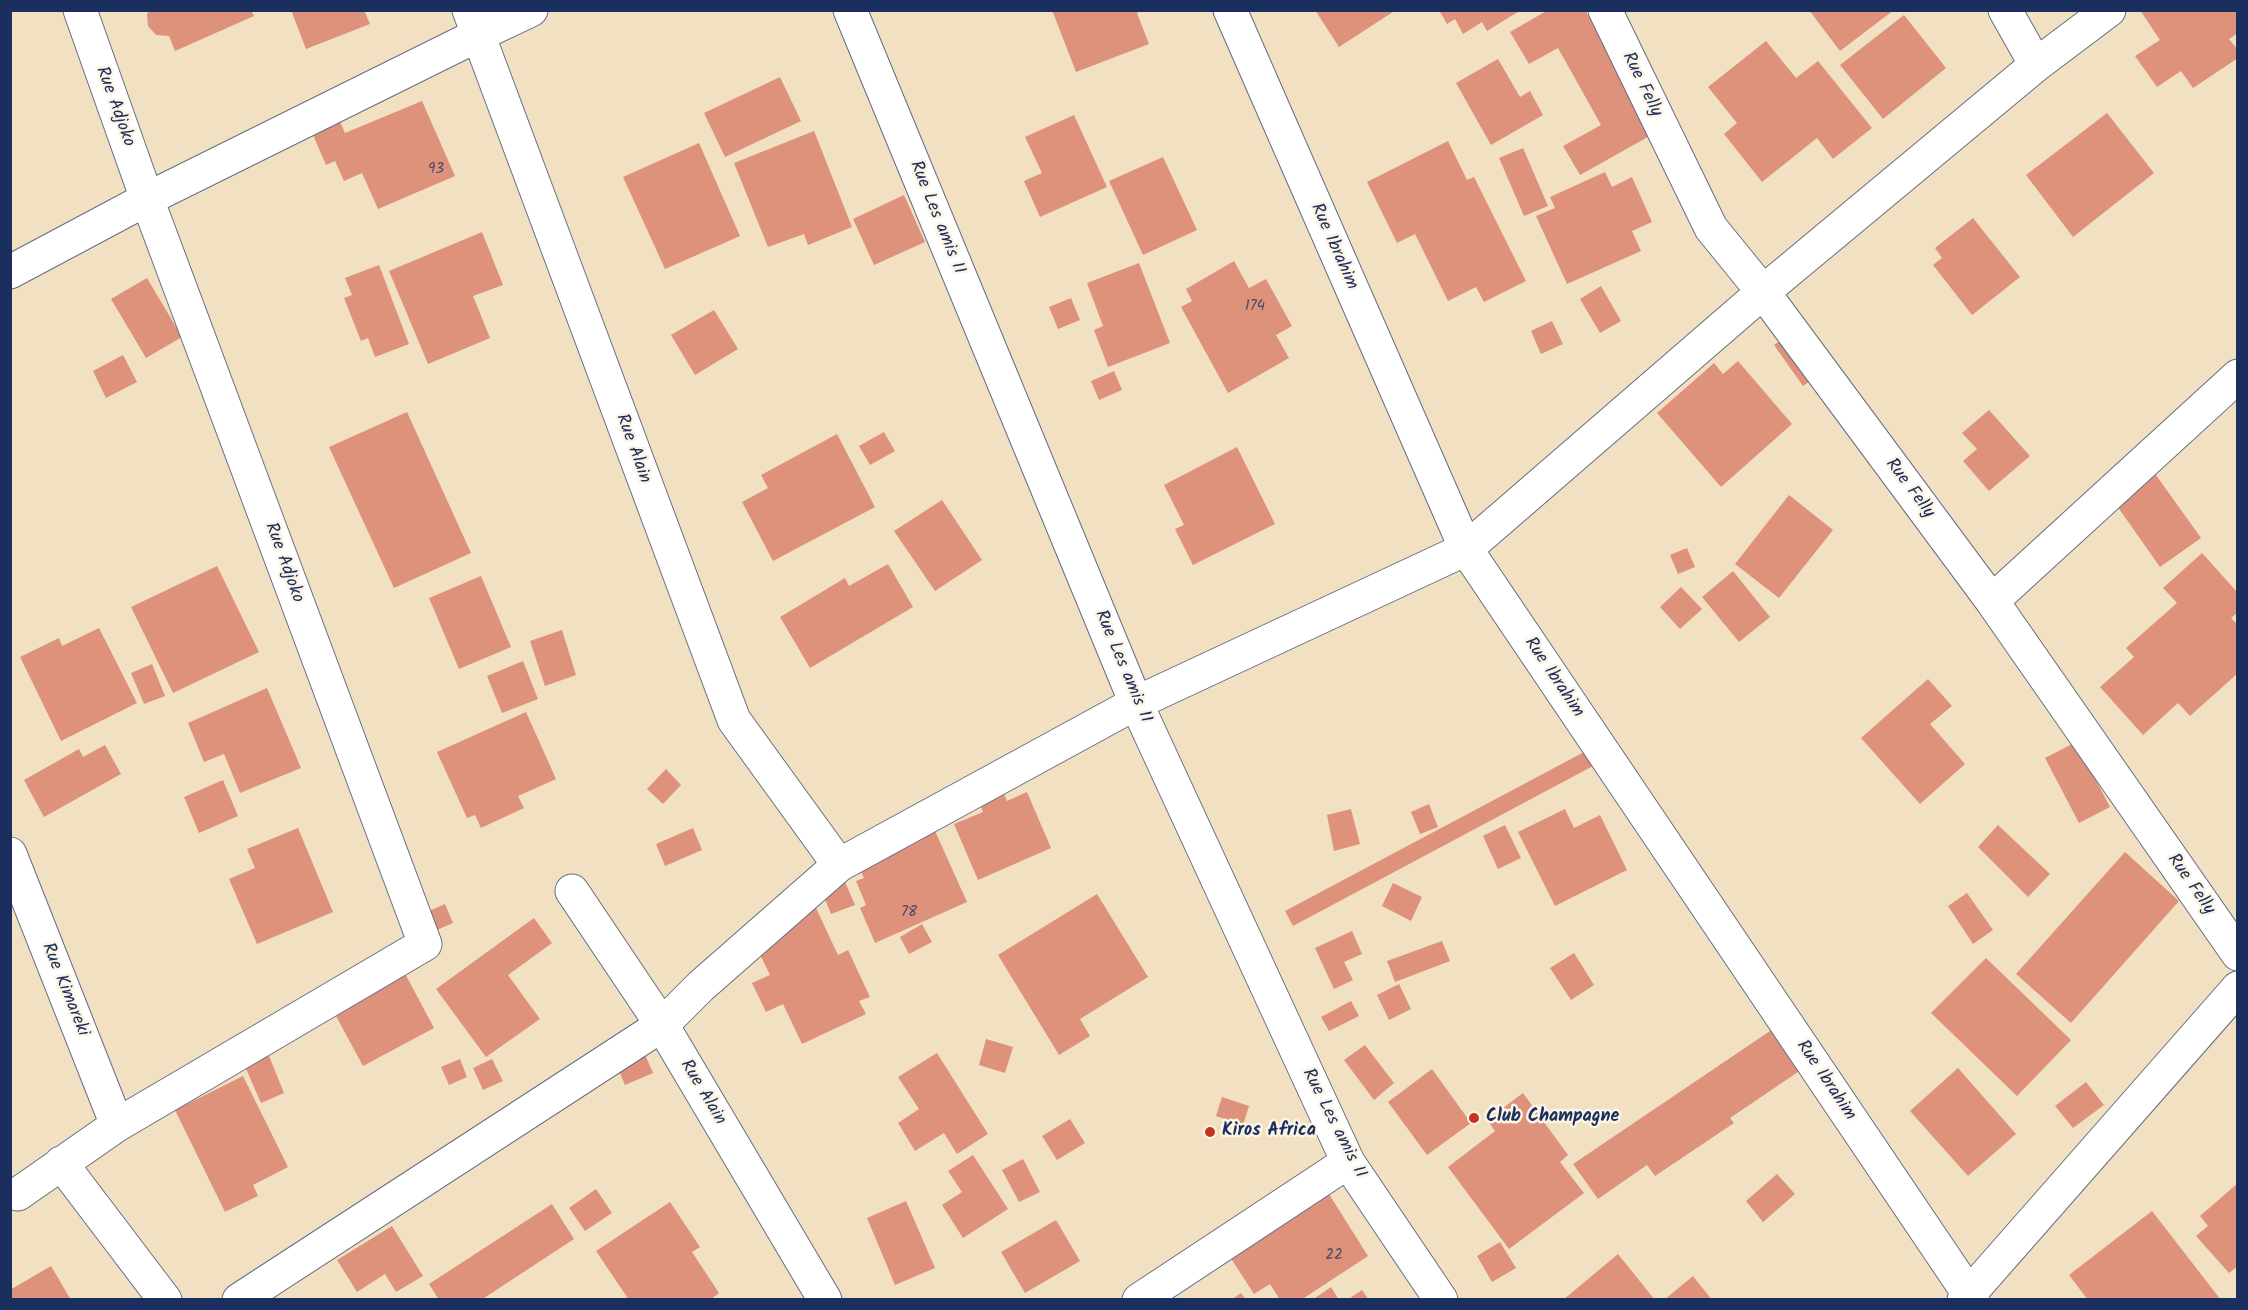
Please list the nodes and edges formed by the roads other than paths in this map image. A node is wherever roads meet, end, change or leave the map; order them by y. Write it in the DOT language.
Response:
graph roads {
  1 [pos="80,10"];
  2 [pos="531,10"];
  3 [pos="850,10"];
  4 [pos="1230,10"];
  5 [pos="1605,10"];
  6 [pos="2005,10"];
  7 [pos="2109,10"];
  8 [pos="473,23"];
  9 [pos="2036,65"];
  10 [pos="147,199"];
  11 [pos="10,272"];
  12 [pos="1762,292"];
  13 [pos="2238,376"];
  14 [pos="1466,549"];
  15 [pos="1992,601"];
  16 [pos="1136,703"];
  17 [pos="10,854"];
  18 [pos="839,865"];
  19 [pos="572,891"];
  20 [pos="2238,954"];
  21 [pos="2238,988"];
  22 [pos="662,1025"];
  23 [pos="117,1125"];
  24 [pos="1348,1162"];
  25 [pos="61,1163"];
  26 [pos="18,1194"];
  27 [pos="1969,1298"];
  28 [pos="165,1299"];
  29 [pos="239,1299"];
  30 [pos="825,1299"];
  31 [pos="1139,1299"];
  32 [pos="1442,1299"];
  1 -- 10 [label="street, Rue Adjoko"];
  2 -- 8 [label="street"];
  3 -- 16 [label="street, Rue Les amis II"];
  4 -- 14 [label="street, Rue Ibrahim"];
  5 -- 12 [label="street, Rue Felly"];
  6 -- 9 [label="street"];
  7 -- 9 [label="street"];
  8 -- 10 [label="street"];
  8 -- 18 [label="street, Rue Alain"];
  9 -- 12 [label="street"];
  10 -- 11 [label="street"];
  10 -- 23 [label="street, Rue Adjoko"];
  12 -- 14 [label="street"];
  12 -- 15 [label="street, Rue Felly"];
  13 -- 15 [label="street"];
  14 -- 16 [label="street"];
  14 -- 27 [label="street, Rue Ibrahim"];
  15 -- 20 [label="street, Rue Felly"];
  16 -- 18 [label="street"];
  16 -- 24 [label="street, Rue Les amis II"];
  17 -- 23 [label="street, Rue Kimareki"];
  18 -- 22 [label="street"];
  19 -- 22 [label="street, Rue Alain"];
  21 -- 27 [label="street"];
  22 -- 29 [label="street"];
  22 -- 30 [label="street, Rue Alain"];
  23 -- 25 [label="street"];
  24 -- 31 [label="street"];
  24 -- 32 [label="street, Rue Les amis II"];
  25 -- 26 [label="street"];
  25 -- 28 [label="street"];
}
